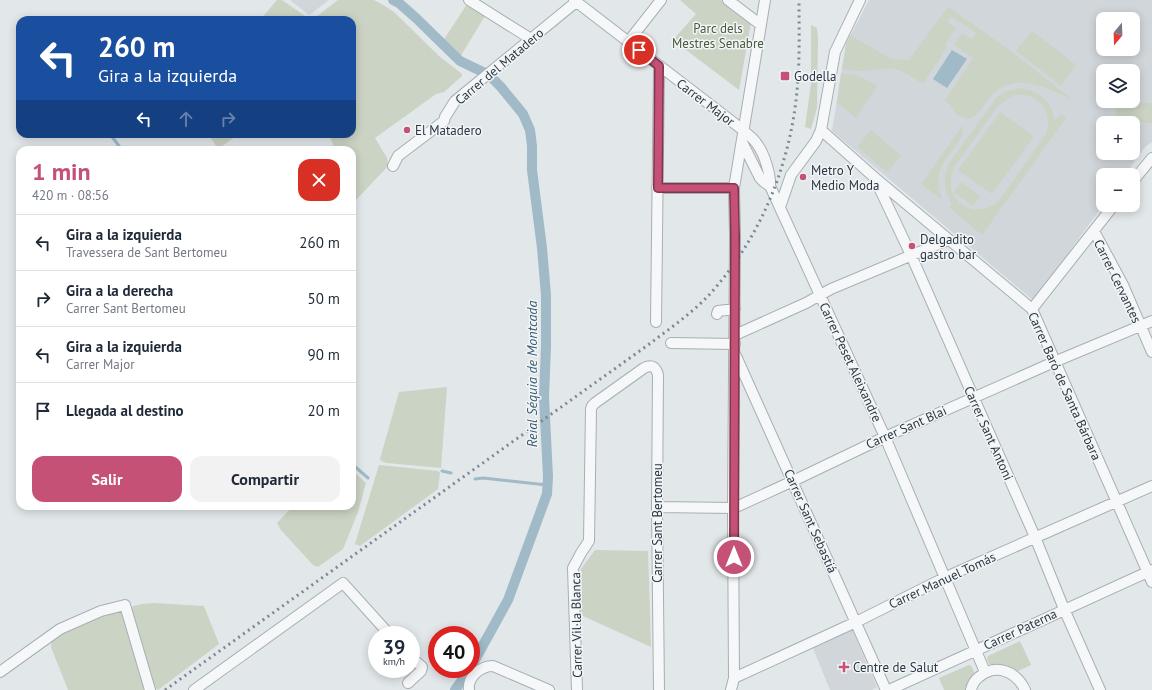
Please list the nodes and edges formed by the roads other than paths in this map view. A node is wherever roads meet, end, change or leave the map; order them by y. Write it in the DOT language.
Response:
graph roads {
  1 [pos="469,0"];
  2 [pos="661,0"];
  3 [pos="728,0"];
  4 [pos="765,0"];
  5 [pos="860,0"];
  6 [pos="580,2"];
  7 [pos="761,25"];
  8 [pos="531,39"];
  9 [pos="628,42"];
  10 [pos="659,66"];
  11 [pos="743,130"];
  12 [pos="822,130"];
  13 [pos="742,142"];
  14 [pos="1152,158"];
  15 [pos="393,166"];
  16 [pos="1140,173"];
  17 [pos="874,177"];
  18 [pos="770,186"];
  19 [pos="658,188"];
  20 [pos="734,188"];
  21 [pos="780,207"];
  22 [pos="1109,212"];
  23 [pos="1094,231"];
  24 [pos="948,240"];
  25 [pos="911,256"];
  26 [pos="820,296"];
  27 [pos="735,309"];
  28 [pos="1032,309"];
  29 [pos="717,314"];
  30 [pos="1152,321"];
  31 [pos="656,322"];
  32 [pos="1141,327"];
  33 [pos="671,343"];
  34 [pos="735,344"];
  35 [pos="1152,352"];
  36 [pos="1054,362"];
  37 [pos="973,398"];
  38 [pos="590,420"];
  39 [pos="885,437"];
  40 [pos="793,481"];
  41 [pos="1152,486"];
  42 [pos="1117,501"];
  43 [pos="657,507"];
  44 [pos="734,508"];
  45 [pos="1035,537"];
  46 [pos="1150,571"];
  47 [pos="946,577"];
  48 [pos="1152,582"];
  49 [pos="1064,609"];
  50 [pos="856,622"];
  51 [pos="382,626"];
  52 [pos="976,650"];
  53 [pos="0,672"];
  54 [pos="985,672"];
  55 [pos="413,678"];
  56 [pos="734,678"];
  57 [pos="408,683"];
  58 [pos="469,689"];
  59 [pos="150,690"];
  60 [pos="194,690"];
  61 [pos="549,690"];
  62 [pos="577,690"];
  63 [pos="659,690"];
  64 [pos="731,690"];
  65 [pos="886,690"];
  66 [pos="889,690"];
  67 [pos="971,690"];
  68 [pos="1025,690"];
  69 [pos="1100,690"];
  1 -- 8 [label="street"];
  2 -- 9 [label="street"];
  3 -- 7 [label="street"];
  4 -- 7 [label="street"];
  5 -- 12 [label="street"];
  6 -- 8 [label="street, Carrer del Matadero"];
  6 -- 9 [label="street, Carrer Major"];
  7 -- 11 [label="street"];
  8 -- 15 [label="street, Carrer del Matadero"];
  9 -- 10 [label="street, Carrer Major"];
  10 -- 11 [label="street, Carrer Major"];
  10 -- 19 [label="street"];
  11 -- 13 [label="street"];
  11 -- 18 [label="street, Carrer Major"];
  12 -- 17 [label="street, Carrer Baró de Santa Bárbara"];
  12 -- 21 [label="street"];
  13 -- 18 [label="street"];
  13 -- 20 [label="street"];
  14 -- 16 [label="street"];
  17 -- 24 [label="street, Carrer Baró de Santa Bárbara"];
  17 -- 25 [label="street, Carrer Sant Antoni"];
  18 -- 21 [label="street, Carrer Peset Aleixandre"];
  19 -- 20 [label="street"];
  19 -- 31 [label="street"];
  20 -- 27 [label="street"];
  21 -- 26 [label="street, Carrer Peset Aleixandre"];
  22 -- 23 [label="street"];
  23 -- 28 [label="street"];
  23 -- 32 [label="street, Carrer Cervantes"];
  24 -- 25 [label="street"];
  24 -- 28 [label="street, Carrer Baró de Santa Bárbara"];
  25 -- 26 [label="street"];
  25 -- 37 [label="street, Carrer Sant Antoni"];
  26 -- 34 [label="street"];
  26 -- 39 [label="street, Carrer Peset Aleixandre"];
  27 -- 29 [label="street"];
  27 -- 34 [label="street"];
  28 -- 36 [label="street, Carrer Baró de Santa Bárbara"];
  30 -- 32 [label="street, Carrer Sant Blai"];
  32 -- 35 [label="street, Carrer Cervantes"];
  32 -- 36 [label="street, Carrer Sant Blai"];
  33 -- 34 [label="street"];
  34 -- 40 [label="street, Carrer Sant Sebastiá"];
  34 -- 44 [label="street"];
  36 -- 37 [label="street, Carrer Sant Blai"];
  36 -- 42 [label="street, Carrer Baró de Santa Bárbara"];
  37 -- 39 [label="street, Carrer Sant Blai"];
  37 -- 45 [label="street, Carrer Sant Antoni"];
  38 -- 43 [label="street, Carrer Sant Bertomeu"];
  38 -- 62 [label="street, Carrer Vil·la Blanca"];
  39 -- 40 [label="street, Carrer Sant Blai"];
  39 -- 47 [label="street, Carrer Peset Aleixandre"];
  40 -- 44 [label="street, Carrer Sant Blai"];
  40 -- 50 [label="street, Carrer Sant Sebastiá"];
  41 -- 42 [label="street, Carrer Manuel Tomás"];
  42 -- 45 [label="street, Carrer Manuel Tomás"];
  42 -- 46 [label="street, Carrer Baró de Santa Bárbara"];
  43 -- 44 [label="street, Carrer Sant Blai"];
  43 -- 63 [label="street, Carrer Sant Bertomeu"];
  44 -- 56 [label="street"];
  45 -- 47 [label="street, Carrer Manuel Tomás"];
  45 -- 49 [label="street, Carrer Sant Antoni"];
  46 -- 48 [label="street, Carrer Baró de Santa Bárbara"];
  46 -- 49 [label="street, Carrer Paterna"];
  47 -- 50 [label="street, Carrer Manuel Tomás"];
  47 -- 52 [label="street, Carrer Peset Aleixandre"];
  49 -- 52 [label="street, Carrer Paterna"];
  49 -- 69 [label="street, Carrer Sant Antoni"];
  50 -- 56 [label="street, Carrer Manuel Tomás"];
  50 -- 65 [label="street, Carrer Sant Sebastiá"];
  51 -- 60 [label="street"];
  52 -- 54 [label="street, Carrer Peset Aleixandre"];
  52 -- 66 [label="street, Carrer Paterna"];
  53 -- 59 [label="street"];
  54 -- 67 [label="street"];
  54 -- 68 [label="street"];
  55 -- 57 [label="street"];
  56 -- 64 [label="street"];
  58 -- 61 [label="street"];
}
